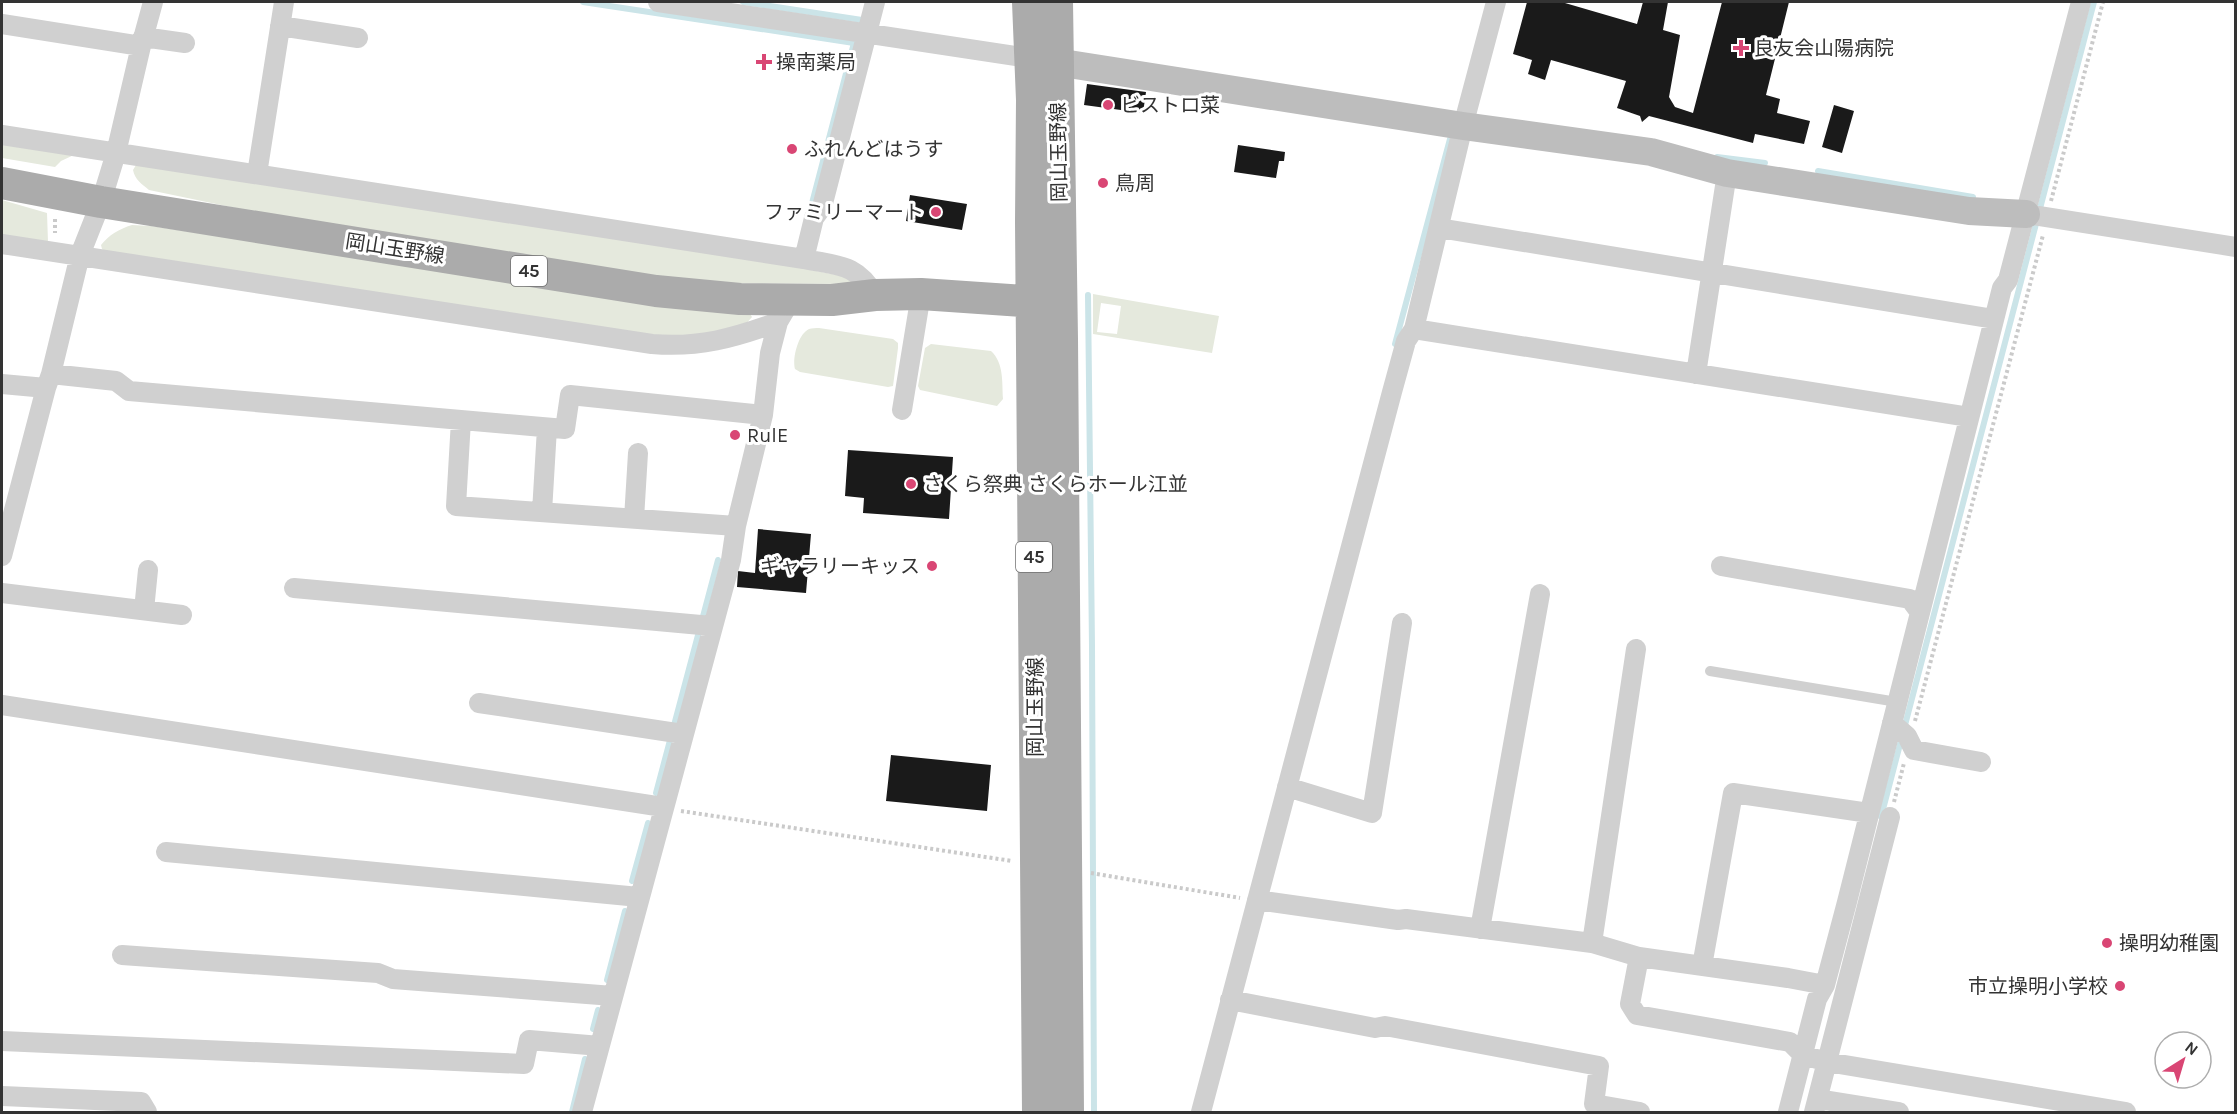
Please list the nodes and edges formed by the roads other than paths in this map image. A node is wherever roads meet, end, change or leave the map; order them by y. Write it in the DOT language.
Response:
graph roads {
  1 [pos="153,2"];
  2 [pos="284,2"];
  3 [pos="658,2"];
  4 [pos="875,2"];
  5 [pos="1028,2"];
  6 [pos="1057,2"];
  7 [pos="1496,2"];
  8 [pos="2081,2"];
  9 [pos="2,24"];
  10 [pos="280,26"];
  11 [pos="860,32"];
  12 [pos="358,38"];
  13 [pos="142,41"];
  14 [pos="185,42"];
  15 [pos="1043,60"];
  16 [pos="1463,126"];
  17 [pos="2,135"];
  18 [pos="116,153"];
  19 [pos="1727,173"];
  20 [pos="257,174"];
  21 [pos="2,183"];
  22 [pos="101,202"];
  23 [pos="2037,216"];
  24 [pos="1438,228"];
  25 [pos="2,244"];
  26 [pos="2235,247"];
  27 [pos="80,255"];
  28 [pos="804,259"];
  29 [pos="1712,273"];
  30 [pos="921,294"];
  31 [pos="875,295"];
  32 [pos="1046,303"];
  33 [pos="784,311"];
  34 [pos="1994,319"];
  35 [pos="1414,329"];
  36 [pos="736,337"];
  37 [pos="769,366"];
  38 [pos="1696,374"];
  39 [pos="49,381"];
  40 [pos="2,384"];
  41 [pos="902,410"];
  42 [pos="763,415"];
  43 [pos="1969,417"];
  44 [pos="461,420"];
  45 [pos="547,428"];
  46 [pos="638,453"];
  47 [pos="542,512"];
  48 [pos="634,519"];
  49 [pos="736,526"];
  50 [pos="2,556"];
  51 [pos="1721,566"];
  52 [pos="148,570"];
  53 [pos="294,588"];
  54 [pos="2,593"];
  55 [pos="1540,594"];
  56 [pos="144,610"];
  57 [pos="1919,611"];
  58 [pos="182,615"];
  59 [pos="1402,623"];
  60 [pos="703,625"];
  61 [pos="1635,649"];
  62 [pos="1710,671"];
  63 [pos="1897,702"];
  64 [pos="479,703"];
  65 [pos="2,705"];
  66 [pos="675,732"];
  67 [pos="1901,732"];
  68 [pos="1981,762"];
  69 [pos="1287,787"];
  70 [pos="663,807"];
  71 [pos="1869,813"];
  72 [pos="1890,817"];
  73 [pos="166,852"];
  74 [pos="639,897"];
  75 [pos="1250,899"];
  76 [pos="1480,929"];
  77 [pos="1592,943"];
  78 [pos="122,955"];
  79 [pos="1639,957"];
  80 [pos="1702,966"];
  81 [pos="1825,985"];
  82 [pos="613,996"];
  83 [pos="1230,1000"];
  84 [pos="2,1041"];
  85 [pos="600,1046"];
  86 [pos="1816,1059"];
  87 [pos="2,1096"];
  88 [pos="1806,1102"];
  89 [pos="147,1113"];
  90 [pos="582,1113"];
  91 [pos="1038,1113"];
  92 [pos="1068,1113"];
  93 [pos="1201,1113"];
  94 [pos="1640,1113"];
  95 [pos="1899,1113"];
  96 [pos="2126,1113"];
  1 -- 13 [label="street"];
  2 -- 10 [label="street"];
  3 -- 11 [label="street"];
  4 -- 11 [label="street"];
  5 -- 15 [label="main road, 岡山玉野線 / 45"];
  6 -- 15 [label="main road, 岡山玉野線 / 45"];
  7 -- 16 [label="street"];
  8 -- 23 [label="street"];
  9 -- 13 [label="street"];
  10 -- 12 [label="street"];
  10 -- 20 [label="street"];
  11 -- 15 [label="street"];
  11 -- 28 [label="street"];
  13 -- 14 [label="street"];
  13 -- 18 [label="street"];
  15 -- 16 [label="street"];
  15 -- 32 [label="main road, 岡山玉野線 / 45"];
  16 -- 19 [label="street"];
  16 -- 24 [label="street"];
  17 -- 18 [label="street"];
  18 -- 20 [label="street"];
  18 -- 22 [label="street"];
  19 -- 23 [label="street"];
  19 -- 29 [label="street"];
  20 -- 28 [label="street"];
  21 -- 22 [label="main road, 岡山玉野線 / 45"];
  22 -- 27 [label="street"];
  22 -- 33 [label="main road, 岡山玉野線 / 45"];
  23 -- 26 [label="street"];
  23 -- 34 [label="street"];
  24 -- 29 [label="street"];
  24 -- 35 [label="street"];
  25 -- 27 [label="street"];
  27 -- 36 [label="street"];
  27 -- 39 [label="street"];
  28 -- 31 [label="street"];
  29 -- 34 [label="street"];
  29 -- 38 [label="street"];
  30 -- 31 [label="main road, 岡山玉野線 / 45"];
  30 -- 32 [label="main road, 岡山玉野線 / 45"];
  30 -- 41 [label="street"];
  31 -- 33 [label="main road, 岡山玉野線 / 45"];
  32 -- 91 [label="main road, 岡山玉野線 / 45"];
  32 -- 92 [label="main road, 岡山玉野線 / 45"];
  33 -- 36 [label="street"];
  33 -- 37 [label="street"];
  34 -- 43 [label="street"];
  35 -- 38 [label="street"];
  35 -- 69 [label="street"];
  36 -- 37 [label="street"];
  37 -- 42 [label="street"];
  38 -- 43 [label="street"];
  39 -- 40 [label="street"];
  39 -- 44 [label="street"];
  39 -- 50 [label="street"];
  42 -- 45 [label="street"];
  42 -- 49 [label="street"];
  43 -- 57 [label="street"];
  44 -- 45 [label="street"];
  44 -- 47 [label="street"];
  45 -- 47 [label="street"];
  46 -- 48 [label="street"];
  47 -- 48 [label="street"];
  48 -- 49 [label="street"];
  49 -- 60 [label="street"];
  51 -- 57 [label="street"];
  52 -- 56 [label="street"];
  53 -- 60 [label="street"];
  54 -- 56 [label="street"];
  55 -- 76 [label="street"];
  56 -- 58 [label="street"];
  57 -- 63 [label="street"];
  59 -- 69 [label="street"];
  60 -- 66 [label="street"];
  61 -- 77 [label="street"];
  62 -- 63 [label="lane"];
  63 -- 67 [label="street"];
  64 -- 66 [label="street"];
  65 -- 70 [label="street"];
  66 -- 70 [label="street"];
  67 -- 68 [label="street"];
  67 -- 71 [label="street"];
  69 -- 75 [label="street"];
  70 -- 74 [label="street"];
  71 -- 80 [label="street"];
  71 -- 81 [label="street"];
  72 -- 86 [label="street"];
  73 -- 74 [label="street"];
  74 -- 82 [label="street"];
  75 -- 76 [label="street"];
  75 -- 83 [label="street"];
  76 -- 77 [label="street"];
  77 -- 79 [label="street"];
  78 -- 82 [label="street"];
  79 -- 80 [label="street"];
  79 -- 86 [label="street"];
  80 -- 81 [label="street"];
  81 -- 86 [label="street"];
  82 -- 85 [label="street"];
  83 -- 93 [label="street"];
  83 -- 94 [label="street"];
  84 -- 85 [label="street"];
  85 -- 90 [label="street"];
  86 -- 88 [label="street"];
  86 -- 96 [label="street"];
  87 -- 89 [label="street"];
  88 -- 95 [label="street"];
}
